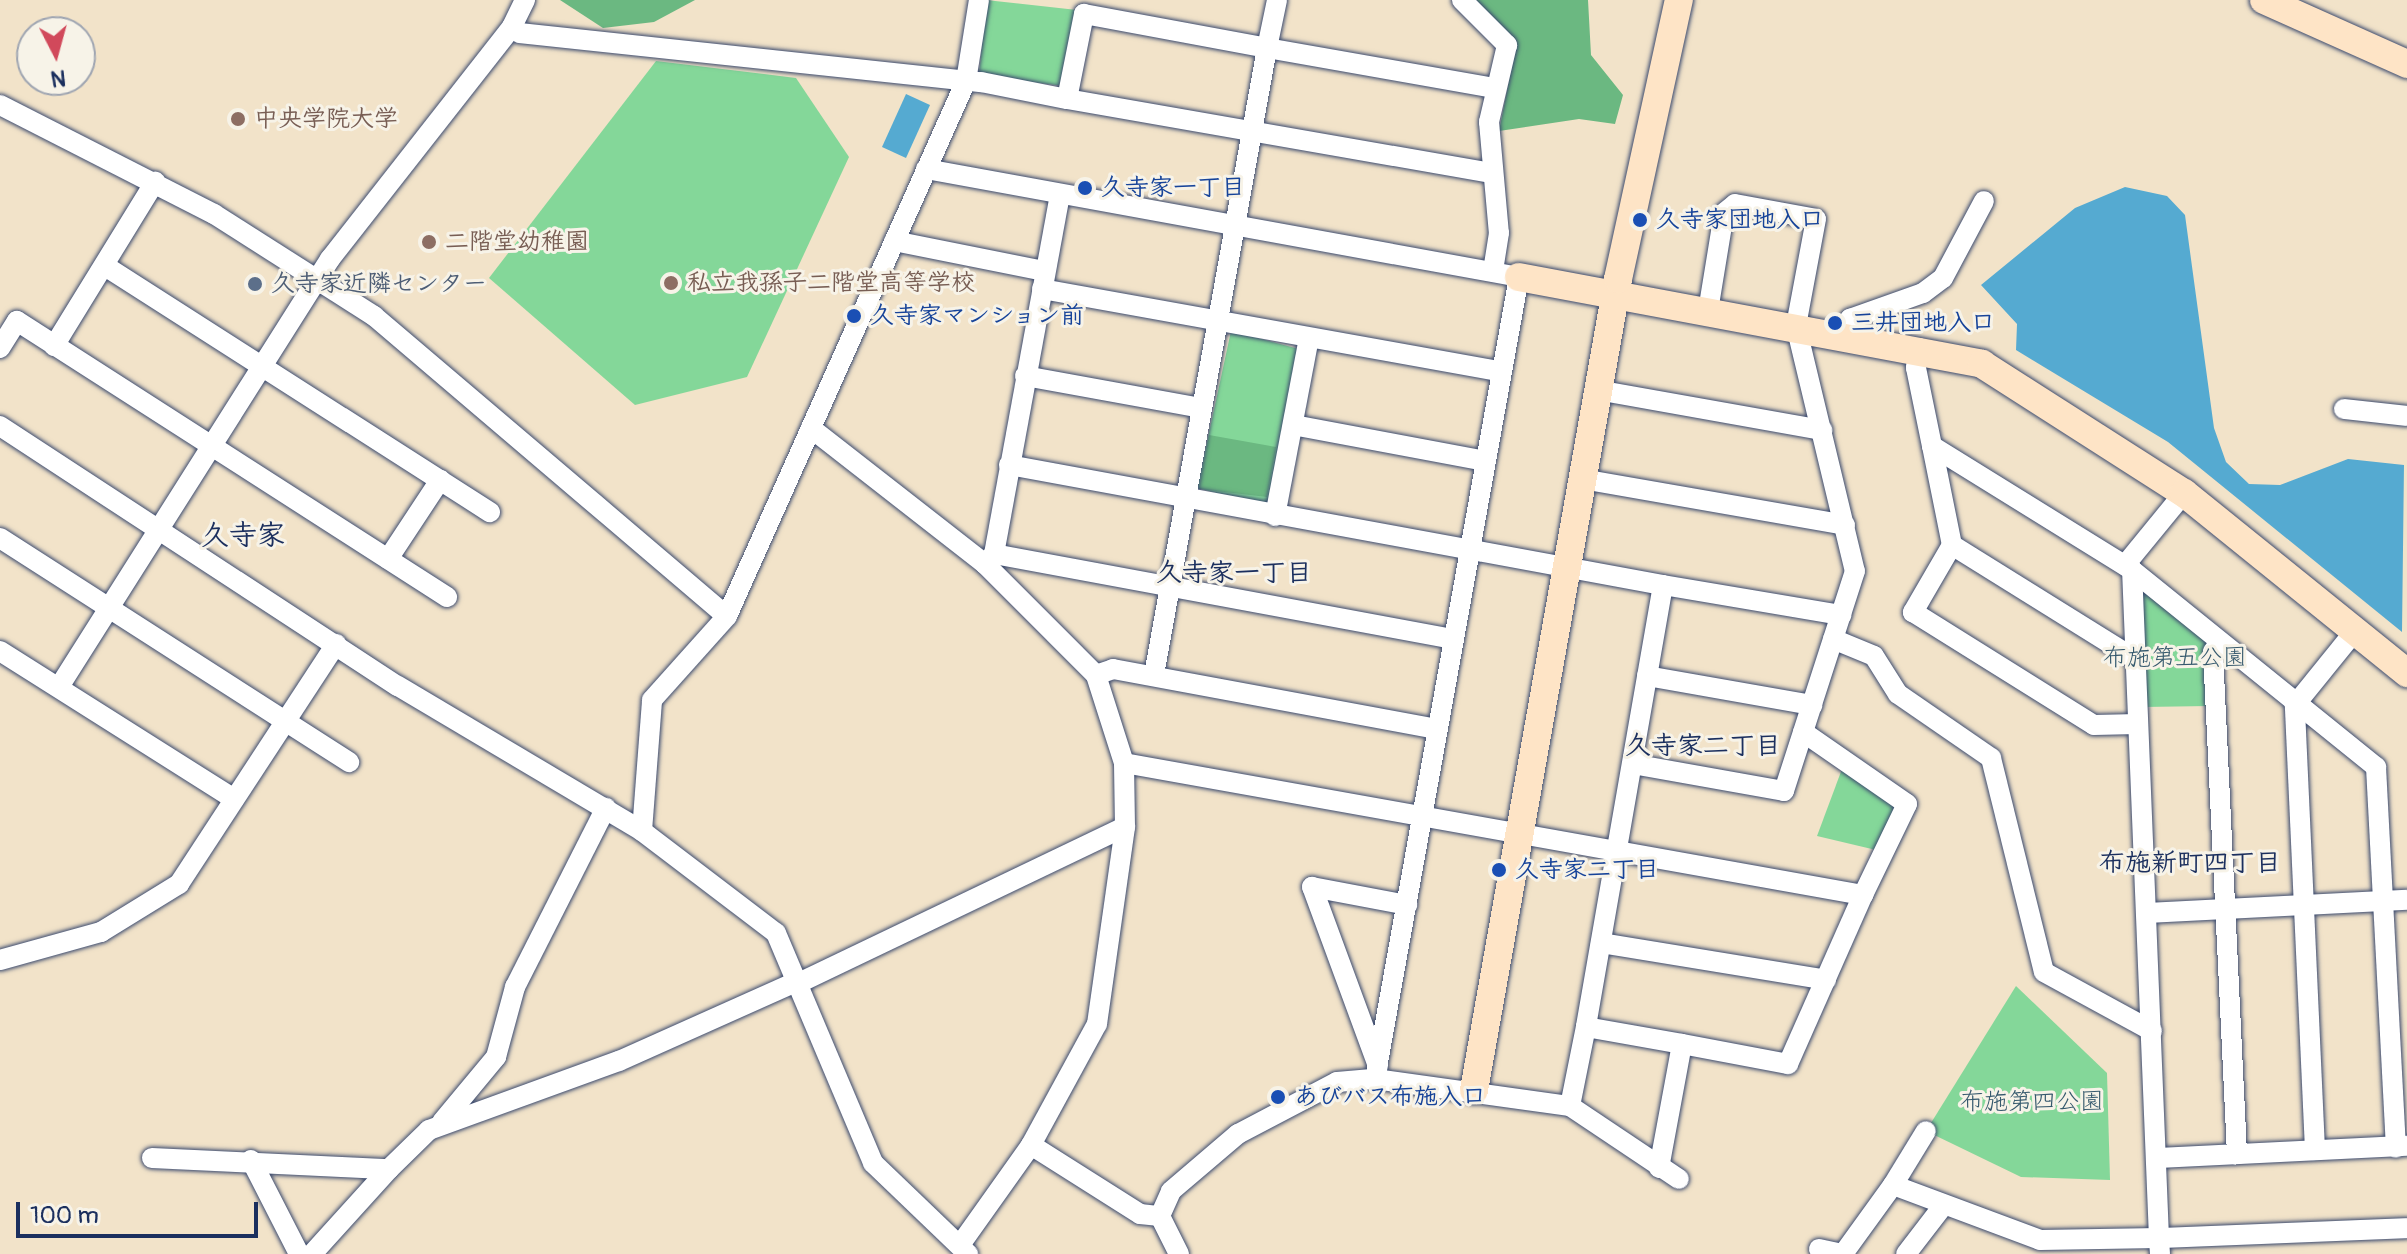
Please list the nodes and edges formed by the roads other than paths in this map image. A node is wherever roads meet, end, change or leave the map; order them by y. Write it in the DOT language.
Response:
graph roads {
  1 [pos="525,0"];
  2 [pos="979,0"];
  3 [pos="1277,0"];
  4 [pos="1462,0"];
  5 [pos="1679,0"];
  6 [pos="2264,0"];
  7 [pos="512,27"];
  8 [pos="1267,48"];
  9 [pos="2407,64"];
  10 [pos="966,81"];
  11 [pos="1494,88"];
  12 [pos="1067,99"];
  13 [pos="0,105"];
  14 [pos="1252,131"];
  15 [pos="926,169"];
  16 [pos="1491,173"];
  17 [pos="155,182"];
  18 [pos="1060,195"];
  19 [pos="1984,201"];
  20 [pos="1237,227"];
  21 [pos="894,241"];
  22 [pos="105,266"];
  23 [pos="1506,275"];
  24 [pos="318,277"];
  25 [pos="1043,280"];
  26 [pos="1615,295"];
  27 [pos="1708,311"];
  28 [pos="1217,321"];
  29 [pos="1796,326"];
  30 [pos="1839,334"];
  31 [pos="1309,338"];
  32 [pos="54,346"];
  33 [pos="0,348"];
  34 [pos="1919,348"];
  35 [pos="263,367"];
  36 [pos="1502,372"];
  37 [pos="1025,376"];
  38 [pos="1597,390"];
  39 [pos="1201,408"];
  40 [pos="2344,409"];
  41 [pos="2407,416"];
  42 [pos="1293,425"];
  43 [pos="0,426"];
  44 [pos="811,428"];
  45 [pos="1822,430"];
  46 [pos="212,446"];
  47 [pos="1932,446"];
  48 [pos="1486,461"];
  49 [pos="1009,465"];
  50 [pos="1582,479"];
  51 [pos="440,480"];
  52 [pos="2184,493"];
  53 [pos="1187,499"];
  54 [pos="490,512"];
  55 [pos="1275,516"];
  56 [pos="1845,525"];
  57 [pos="159,529"];
  58 [pos="0,538"];
  59 [pos="1952,545"];
  60 [pos="1470,550"];
  61 [pos="388,559"];
  62 [pos="990,559"];
  63 [pos="1566,567"];
  64 [pos="2128,567"];
  65 [pos="1663,585"];
  66 [pos="1171,587"];
  67 [pos="447,597"];
  68 [pos="109,608"];
  69 [pos="1841,615"];
  70 [pos="727,616"];
  71 [pos="2355,631"];
  72 [pos="1454,639"];
  73 [pos="1833,639"];
  74 [pos="2219,643"];
  75 [pos="336,644"];
  76 [pos="0,651"];
  77 [pos="2135,659"];
  78 [pos="2407,673"];
  79 [pos="1096,675"];
  80 [pos="1154,675"];
  81 [pos="1647,676"];
  82 [pos="59,687"];
  83 [pos="1812,705"];
  84 [pos="2295,705"];
  85 [pos="286,721"];
  86 [pos="2138,724"];
  87 [pos="1438,729"];
  88 [pos="1803,732"];
  89 [pos="349,762"];
  90 [pos="1124,763"];
  91 [pos="1632,764"];
  92 [pos="234,799"];
  93 [pos="606,808"];
  94 [pos="1422,816"];
  95 [pos="1125,827"];
  96 [pos="642,831"];
  97 [pos="1519,834"];
  98 [pos="1616,851"];
  99 [pos="1863,895"];
  100 [pos="2407,900"];
  101 [pos="2383,901"];
  102 [pos="2304,904"];
  103 [pos="1407,905"];
  104 [pos="2226,908"];
  105 [pos="2147,913"];
  106 [pos="1601,943"];
  107 [pos="0,960"];
  108 [pos="1826,980"];
  109 [pos="800,981"];
  110 [pos="1586,1027"];
  111 [pos="2152,1031"];
  112 [pos="1682,1044"];
  113 [pos="1376,1073"];
  114 [pos="1474,1090"];
  115 [pos="1570,1106"];
  116 [pos="440,1125"];
  117 [pos="1926,1131"];
  118 [pos="1031,1145"];
  119 [pos="2401,1146"];
  120 [pos="2315,1150"];
  121 [pos="2237,1154"];
  122 [pos="152,1158"];
  123 [pos="2158,1158"];
  124 [pos="251,1160"];
  125 [pos="1659,1168"];
  126 [pos="389,1169"];
  127 [pos="1679,1179"];
  128 [pos="1893,1185"];
  129 [pos="1943,1206"];
  130 [pos="1160,1216"];
  131 [pos="2407,1228"];
  132 [pos="2160,1246"];
  133 [pos="1819,1249"];
  134 [pos="964,1250"];
  135 [pos="299,1254"];
  136 [pos="312,1254"];
  137 [pos="1179,1254"];
  138 [pos="1843,1254"];
  139 [pos="1906,1254"];
  1 -- 7 [label="street"];
  2 -- 10 [label="street"];
  3 -- 8 [label="street"];
  4 -- 11 [label="street"];
  5 -- 26 [label="street"];
  6 -- 9 [label="street"];
  7 -- 10 [label="street"];
  7 -- 24 [label="street"];
  8 -- 11 [label="street"];
  8 -- 12 [label="street"];
  8 -- 14 [label="street"];
  10 -- 12 [label="street"];
  10 -- 15 [label="street"];
  11 -- 16 [label="street"];
  12 -- 14 [label="street"];
  13 -- 17 [label="street"];
  14 -- 16 [label="street"];
  14 -- 20 [label="street"];
  15 -- 18 [label="street"];
  15 -- 21 [label="street"];
  16 -- 23 [label="street"];
  17 -- 22 [label="street"];
  17 -- 24 [label="street"];
  18 -- 20 [label="street"];
  18 -- 25 [label="street"];
  19 -- 30 [label="street"];
  20 -- 23 [label="street"];
  20 -- 28 [label="street"];
  21 -- 25 [label="street"];
  21 -- 44 [label="street"];
  22 -- 32 [label="street"];
  22 -- 35 [label="street"];
  23 -- 26 [label="street"];
  23 -- 36 [label="street"];
  24 -- 35 [label="street"];
  24 -- 70 [label="street"];
  25 -- 28 [label="street"];
  25 -- 37 [label="street"];
  26 -- 27 [label="street"];
  26 -- 38 [label="street"];
  27 -- 29 [label="street"];
  27 -- 29 [label="street"];
  28 -- 31 [label="street"];
  28 -- 39 [label="street"];
  29 -- 30 [label="street"];
  29 -- 45 [label="street"];
  30 -- 34 [label="street"];
  31 -- 36 [label="street"];
  31 -- 42 [label="street"];
  32 -- 33 [label="street"];
  32 -- 46 [label="street"];
  34 -- 47 [label="street"];
  34 -- 52 [label="street"];
  35 -- 46 [label="street"];
  35 -- 51 [label="street"];
  36 -- 48 [label="street"];
  37 -- 39 [label="street"];
  37 -- 49 [label="street"];
  38 -- 45 [label="street"];
  38 -- 50 [label="street"];
  39 -- 53 [label="street"];
  40 -- 41 [label="street"];
  42 -- 48 [label="street"];
  42 -- 55 [label="street"];
  43 -- 57 [label="street"];
  44 -- 62 [label="street"];
  44 -- 70 [label="street"];
  45 -- 56 [label="street"];
  46 -- 57 [label="street"];
  46 -- 61 [label="street"];
  47 -- 59 [label="street"];
  47 -- 64 [label="street"];
  48 -- 60 [label="street"];
  49 -- 53 [label="street"];
  49 -- 62 [label="street"];
  50 -- 56 [label="street"];
  50 -- 63 [label="street"];
  51 -- 54 [label="street"];
  51 -- 61 [label="street"];
  52 -- 64 [label="street"];
  52 -- 71 [label="street"];
  53 -- 55 [label="street"];
  53 -- 66 [label="street"];
  55 -- 60 [label="street"];
  56 -- 69 [label="street"];
  57 -- 68 [label="street"];
  57 -- 75 [label="street"];
  58 -- 68 [label="street"];
  59 -- 77 [label="street"];
  59 -- 86 [label="street"];
  60 -- 63 [label="street"];
  60 -- 72 [label="street"];
  61 -- 67 [label="street"];
  62 -- 66 [label="street"];
  62 -- 79 [label="street"];
  63 -- 65 [label="street"];
  63 -- 97 [label="street"];
  64 -- 74 [label="street"];
  64 -- 77 [label="street"];
  65 -- 69 [label="street"];
  65 -- 81 [label="street"];
  66 -- 72 [label="street"];
  66 -- 80 [label="street"];
  68 -- 82 [label="street"];
  68 -- 85 [label="street"];
  69 -- 73 [label="street"];
  70 -- 96 [label="street"];
  71 -- 78 [label="street"];
  71 -- 84 [label="street"];
  72 -- 87 [label="street"];
  73 -- 83 [label="street"];
  73 -- 111 [label="street"];
  74 -- 84 [label="street"];
  74 -- 104 [label="street"];
  75 -- 85 [label="street"];
  75 -- 93 [label="street"];
  76 -- 82 [label="street"];
  77 -- 86 [label="street"];
  79 -- 80 [label="street"];
  79 -- 90 [label="street"];
  80 -- 87 [label="street"];
  81 -- 83 [label="street"];
  81 -- 91 [label="street"];
  82 -- 92 [label="street"];
  83 -- 88 [label="street"];
  84 -- 101 [label="street"];
  84 -- 102 [label="street"];
  85 -- 89 [label="street"];
  85 -- 92 [label="street"];
  86 -- 105 [label="street"];
  87 -- 94 [label="street"];
  88 -- 91 [label="street"];
  88 -- 99 [label="street"];
  90 -- 94 [label="street"];
  90 -- 95 [label="street"];
  91 -- 98 [label="street"];
  92 -- 107 [label="street"];
  93 -- 96 [label="street"];
  93 -- 116 [label="street"];
  94 -- 97 [label="street"];
  94 -- 103 [label="street"];
  95 -- 109 [label="street"];
  95 -- 118 [label="street"];
  96 -- 109 [label="street"];
  97 -- 98 [label="street"];
  97 -- 114 [label="street"];
  98 -- 99 [label="street"];
  98 -- 106 [label="street"];
  99 -- 108 [label="street"];
  100 -- 101 [label="street"];
  101 -- 102 [label="street"];
  101 -- 119 [label="street"];
  102 -- 104 [label="street"];
  102 -- 120 [label="street"];
  103 -- 113 [label="street"];
  103 -- 113 [label="street"];
  104 -- 105 [label="street"];
  104 -- 121 [label="street"];
  105 -- 111 [label="street"];
  106 -- 108 [label="street"];
  106 -- 110 [label="street"];
  108 -- 112 [label="street"];
  109 -- 116 [label="street"];
  109 -- 134 [label="street"];
  110 -- 112 [label="street"];
  110 -- 115 [label="street"];
  111 -- 123 [label="street"];
  112 -- 125 [label="street"];
  113 -- 114 [label="street"];
  113 -- 130 [label="street"];
  114 -- 115 [label="street"];
  115 -- 125 [label="street"];
  116 -- 126 [label="street"];
  117 -- 128 [label="street"];
  118 -- 130 [label="street"];
  118 -- 134 [label="street"];
  119 -- 120 [label="street"];
  120 -- 121 [label="street"];
  121 -- 123 [label="street"];
  122 -- 124 [label="street"];
  123 -- 132 [label="street"];
  124 -- 126 [label="street"];
  124 -- 135 [label="street"];
  125 -- 127 [label="street"];
  126 -- 136 [label="street"];
  128 -- 129 [label="street"];
  128 -- 138 [label="street"];
  129 -- 132 [label="street"];
  129 -- 139 [label="street"];
  130 -- 137 [label="street"];
  131 -- 132 [label="street"];
  133 -- 138 [label="street"];
}
